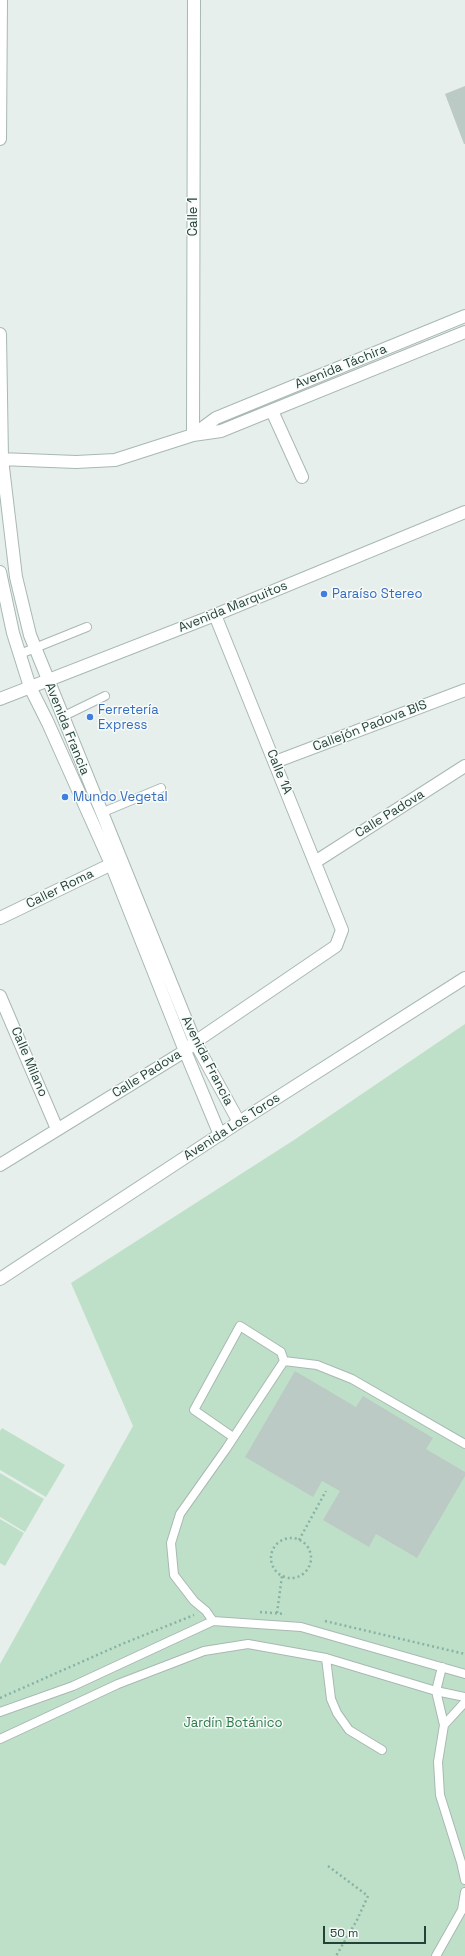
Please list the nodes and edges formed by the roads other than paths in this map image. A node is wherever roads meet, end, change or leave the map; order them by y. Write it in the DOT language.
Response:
graph roads {
  1 [pos="1,0"];
  2 [pos="194,0"];
  3 [pos="0,140"];
  4 [pos="465,316"];
  5 [pos="465,332"];
  6 [pos="0,334"];
  7 [pos="272,411"];
  8 [pos="192,435"];
  9 [pos="1,459"];
  10 [pos="302,477"];
  11 [pos="465,512"];
  12 [pos="0,572"];
  13 [pos="215,615"];
  14 [pos="86,627"];
  15 [pos="35,648"];
  16 [pos="20,654"];
  17 [pos="47,680"];
  18 [pos="30,687"];
  19 [pos="465,690"];
  20 [pos="105,696"];
  21 [pos="0,699"];
  22 [pos="62,717"];
  23 [pos="275,762"];
  24 [pos="465,766"];
  25 [pos="161,788"];
  26 [pos="101,813"];
  27 [pos="116,862"];
  28 [pos="315,862"];
  29 [pos="0,918"];
  30 [pos="342,930"];
  31 [pos="465,978"];
  32 [pos="0,996"];
  33 [pos="195,1042"];
  34 [pos="185,1051"];
  35 [pos="239,1122"];
  36 [pos="57,1129"];
  37 [pos="220,1135"];
  38 [pos="0,1165"];
  39 [pos="0,1279"];
  40 [pos="284,1361"];
  41 [pos="233,1438"];
  42 [pos="465,1444"];
  43 [pos="213,1621"];
  44 [pos="326,1658"];
  45 [pos="442,1667"];
  46 [pos="465,1674"];
  47 [pos="436,1691"];
  48 [pos="465,1697"];
  49 [pos="465,1702"];
  50 [pos="0,1712"];
  51 [pos="444,1725"];
  52 [pos="0,1739"];
  53 [pos="382,1750"];
  54 [pos="465,1880"];
  55 [pos="465,1892"];
  56 [pos="436,1956"];
  1 -- 3 [label="street"];
  2 -- 8 [label="street, Calle 1"];
  4 -- 8 [label="street, Avenida Táchira"];
  5 -- 7 [label="street"];
  6 -- 9 [label="street, Avenida Francia"];
  7 -- 8 [label="street"];
  7 -- 10 [label="street"];
  8 -- 9 [label="street"];
  9 -- 15 [label="street, Avenida Francia"];
  11 -- 13 [label="street, Avenida Marquitos"];
  12 -- 16 [label="street, Avenida Francia"];
  13 -- 17 [label="street, Avenida Marquitos"];
  13 -- 23 [label="street, Calle 1A"];
  14 -- 15 [label="lane"];
  15 -- 16 [label="lane"];
  15 -- 17 [label="street, Avenida Francia"];
  16 -- 18 [label="street, Avenida Francia"];
  17 -- 18 [label="street, Avenida Marquitos"];
  17 -- 22 [label="street, Avenida Francia"];
  18 -- 21 [label="street, Avenida Marquitos"];
  18 -- 27 [label="street, Avenida Francia"];
  19 -- 23 [label="street, Callejón Padova BIS"];
  20 -- 22 [label="lane"];
  22 -- 26 [label="street, Avenida Francia"];
  23 -- 28 [label="street, Calle 1A"];
  24 -- 28 [label="street, Calle Padova"];
  25 -- 26 [label="lane"];
  26 -- 27 [label="street, Avenida Francia"];
  27 -- 29 [label="street, Caller Roma"];
  27 -- 33 [label="street, Avenida Francia"];
  27 -- 34 [label="street, Avenida Francia"];
  28 -- 30 [label="street, Calle 1A"];
  30 -- 33 [label="street, Calle Padova"];
  31 -- 35 [label="street, Avenida Los Toros"];
  32 -- 36 [label="street, Calle Milano"];
  33 -- 34 [label="street, Calle Padova"];
  33 -- 35 [label="street, Avenida Francia"];
  34 -- 36 [label="street, Calle Padova"];
  34 -- 37 [label="street, Avenida Francia"];
  35 -- 37 [label="street, Avenida Los Toros"];
  36 -- 38 [label="street, Calle Padova"];
  37 -- 39 [label="street, Avenida Los Toros"];
  40 -- 41 [label="lane"];
  40 -- 41 [label="lane"];
  40 -- 42 [label="lane"];
  41 -- 43 [label="lane"];
  43 -- 45 [label="lane"];
  43 -- 50 [label="lane"];
  44 -- 47 [label="lane"];
  44 -- 52 [label="lane"];
  44 -- 53 [label="lane"];
  45 -- 46 [label="lane"];
  45 -- 47 [label="lane"];
  47 -- 48 [label="lane"];
  47 -- 51 [label="lane"];
  49 -- 51 [label="lane"];
  51 -- 54 [label="lane"];
  55 -- 56 [label="lane"];
}
